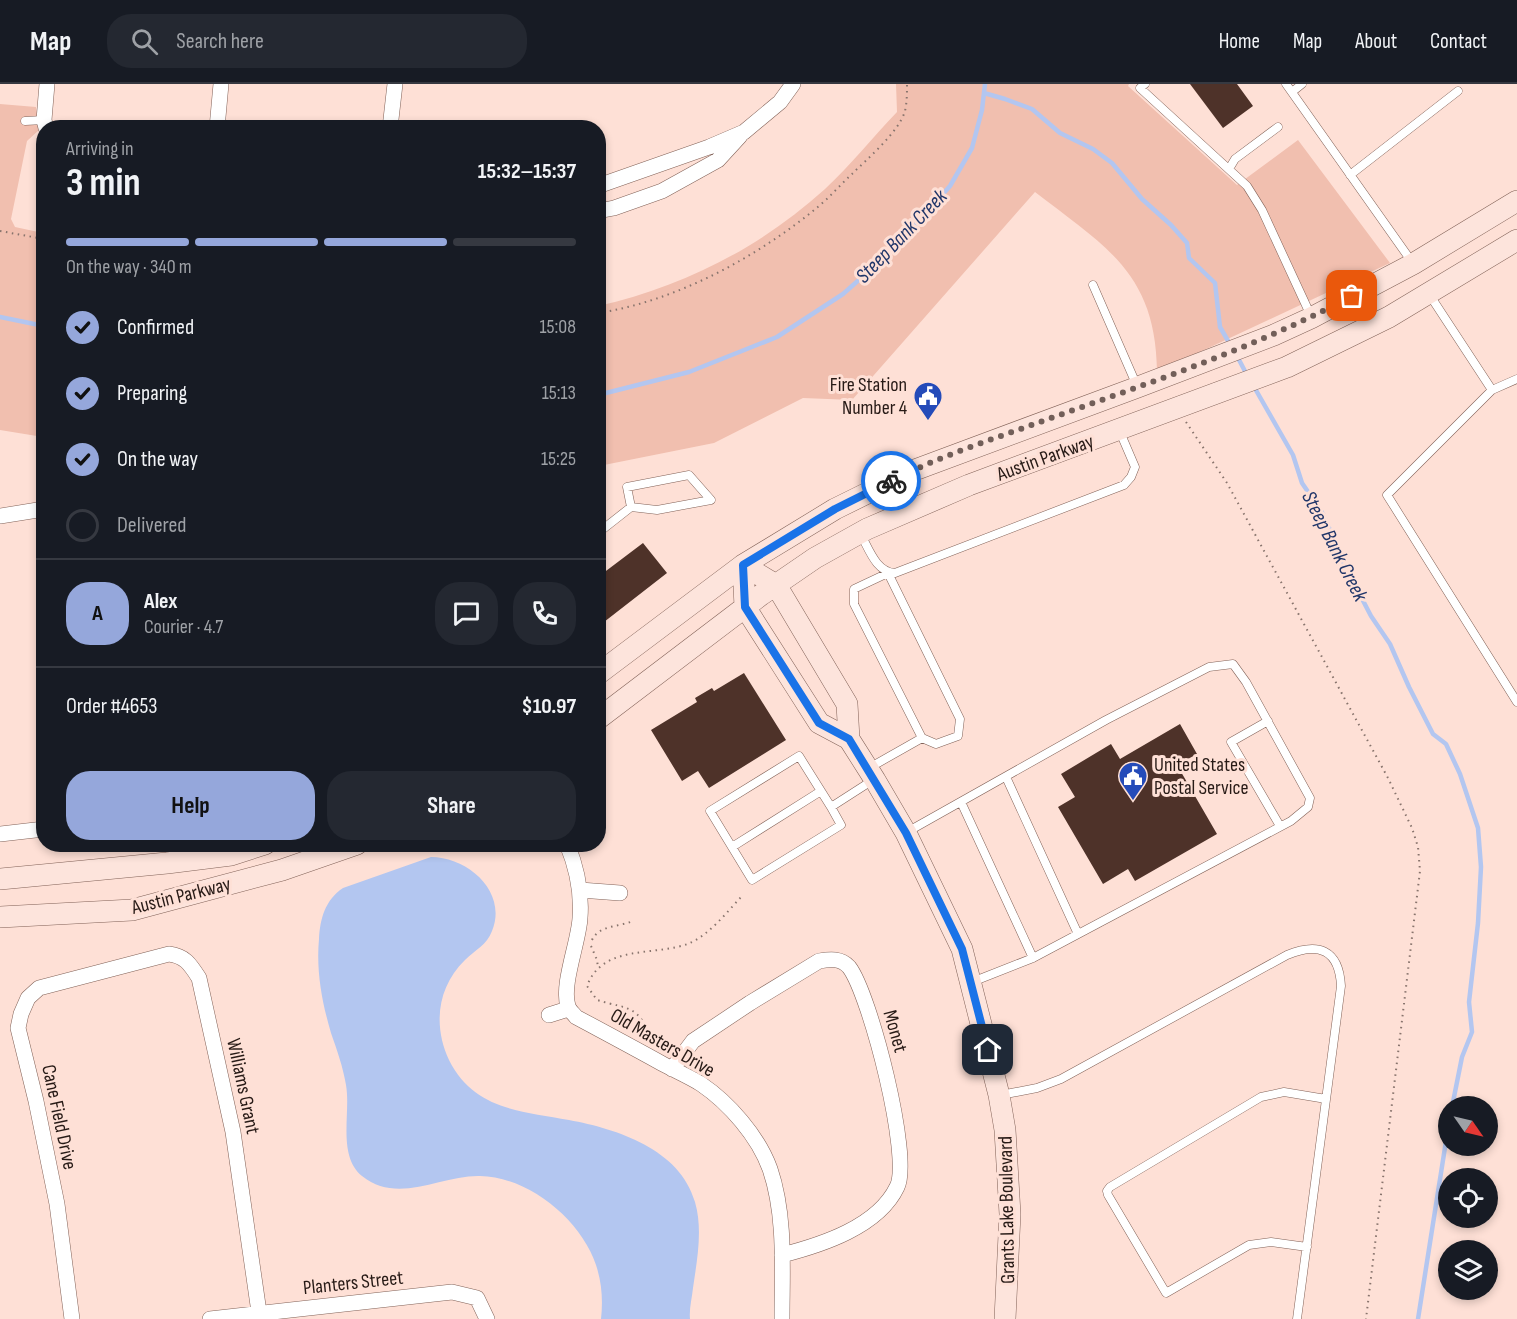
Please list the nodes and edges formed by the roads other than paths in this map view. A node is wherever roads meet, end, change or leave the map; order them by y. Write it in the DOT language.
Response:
graph roads {
  1 [pos="47,84"];
  2 [pos="221,84"];
  3 [pos="395,84"];
  4 [pos="793,84"];
  5 [pos="1145,84"];
  6 [pos="1286,84"];
  7 [pos="1302,84"];
  8 [pos="1458,91"];
  9 [pos="1292,92"];
  10 [pos="45,120"];
  11 [pos="218,120"];
  12 [pos="391,120"];
  13 [pos="25,121"];
  14 [pos="36,123"];
  15 [pos="1278,127"];
  16 [pos="744,132"];
  17 [pos="1229,169"];
  18 [pos="1350,175"];
  19 [pos="606,183"];
  20 [pos="1517,201"];
  21 [pos="606,210"];
  22 [pos="1517,240"];
  23 [pos="1413,264"];
  24 [pos="1093,285"];
  25 [pos="1430,294"];
  26 [pos="1311,318"];
  27 [pos="1517,379"];
  28 [pos="1138,387"];
  29 [pos="1492,390"];
  30 [pos="1119,430"];
  31 [pos="631,507"];
  32 [pos="36,510"];
  33 [pos="0,516"];
  34 [pos="606,526"];
  35 [pos="860,534"];
  36 [pos="743,565"];
  37 [pos="888,573"];
  38 [pos="776,585"];
  39 [pos="745,607"];
  40 [pos="606,668"];
  41 [pos="1517,702"];
  42 [pos="606,713"];
  43 [pos="1268,721"];
  44 [pos="922,738"];
  45 [pos="849,739"];
  46 [pos="871,774"];
  47 [pos="1006,777"];
  48 [pos="821,792"];
  49 [pos="962,802"];
  50 [pos="831,807"];
  51 [pos="1281,826"];
  52 [pos="36,830"];
  53 [pos="906,833"];
  54 [pos="0,834"];
  55 [pos="732,847"];
  56 [pos="241,852"];
  57 [pos="334,852"];
  58 [pos="570,852"];
  59 [pos="0,879"];
  60 [pos="580,890"];
  61 [pos="620,893"];
  62 [pos="0,917"];
  63 [pos="1078,934"];
  64 [pos="1033,958"];
  65 [pos="95,972"];
  66 [pos="970,982"];
  67 [pos="568,1009"];
  68 [pos="549,1015"];
  69 [pos="672,1069"];
  70 [pos="999,1095"];
  71 [pos="1326,1099"];
  72 [pos="1307,1247"];
  73 [pos="782,1255"];
  74 [pos="260,1316"];
  75 [pos="72,1319"];
  76 [pos="210,1319"];
  77 [pos="488,1319"];
  78 [pos="782,1319"];
  79 [pos="1005,1319"];
  80 [pos="1297,1319"];
  1 -- 10 [label="street"];
  2 -- 11 [label="street"];
  3 -- 12 [label="street"];
  4 -- 16 [label="street"];
  5 -- 17 [label="lane"];
  6 -- 9 [label="lane"];
  7 -- 9 [label="lane"];
  8 -- 18 [label="lane"];
  9 -- 18 [label="lane"];
  13 -- 14 [label="lane"];
  15 -- 17 [label="lane"];
  16 -- 19 [label="street"];
  16 -- 21 [label="street"];
  17 -- 26 [label="lane"];
  18 -- 23 [label="lane"];
  20 -- 23 [label="main road, Austin Parkway"];
  22 -- 25 [label="main road, Austin Parkway"];
  23 -- 25 [label="main road"];
  23 -- 26 [label="main road, Austin Parkway"];
  24 -- 28 [label="lane"];
  25 -- 29 [label="lane"];
  25 -- 30 [label="main road, Austin Parkway"];
  26 -- 28 [label="main road, Austin Parkway"];
  27 -- 29 [label="lane"];
  28 -- 36 [label="main road, Austin Parkway"];
  29 -- 41 [label="lane"];
  30 -- 35 [label="main road, Austin Parkway"];
  30 -- 37 [label="lane"];
  31 -- 31 [label="lane"];
  31 -- 34 [label="lane"];
  32 -- 33 [label="street"];
  35 -- 37 [label="lane"];
  35 -- 38 [label="main road, Austin Parkway"];
  36 -- 38 [label="main road, Grants Lake Boulevard"];
  36 -- 39 [label="main road"];
  36 -- 40 [label="main road, Austin Parkway"];
  37 -- 44 [label="lane"];
  37 -- 44 [label="lane"];
  38 -- 39 [label="main road, Austin Parkway"];
  38 -- 45 [label="main road, Grants Lake Boulevard"];
  39 -- 42 [label="main road, Austin Parkway"];
  39 -- 45 [label="main road"];
  43 -- 47 [label="lane"];
  43 -- 51 [label="lane"];
  43 -- 51 [label="lane"];
  44 -- 46 [label="lane"];
  45 -- 46 [label="main road, Grants Lake Boulevard"];
  46 -- 50 [label="lane"];
  46 -- 53 [label="main road, Grants Lake Boulevard"];
  47 -- 49 [label="lane"];
  47 -- 63 [label="lane"];
  48 -- 50 [label="lane"];
  48 -- 55 [label="lane"];
  48 -- 55 [label="lane"];
  49 -- 53 [label="lane"];
  49 -- 64 [label="lane"];
  50 -- 55 [label="lane"];
  51 -- 63 [label="lane"];
  52 -- 54 [label="street"];
  53 -- 66 [label="main road, Grants Lake Boulevard"];
  56 -- 59 [label="main road, Austin Parkway"];
  57 -- 62 [label="main road, Austin Parkway"];
  58 -- 60 [label="street"];
  60 -- 61 [label="street"];
  60 -- 67 [label="street"];
  63 -- 64 [label="lane"];
  64 -- 66 [label="lane"];
  65 -- 74 [label="street, Williams Grant"];
  65 -- 75 [label="street, Cane Field Drive"];
  66 -- 70 [label="main road, Grants Lake Boulevard"];
  67 -- 68 [label="street"];
  67 -- 69 [label="street, Old Masters Drive"];
  69 -- 73 [label="street, Old Masters Drive"];
  69 -- 73 [label="street, Monet"];
  70 -- 71 [label="lane"];
  70 -- 79 [label="main road, Grants Lake Boulevard"];
  71 -- 72 [label="lane"];
  71 -- 72 [label="lane"];
  72 -- 80 [label="lane"];
  73 -- 78 [label="street, Old Masters Drive"];
  74 -- 76 [label="street, Planters Street"];
  74 -- 77 [label="street, Planters Street"];
}
